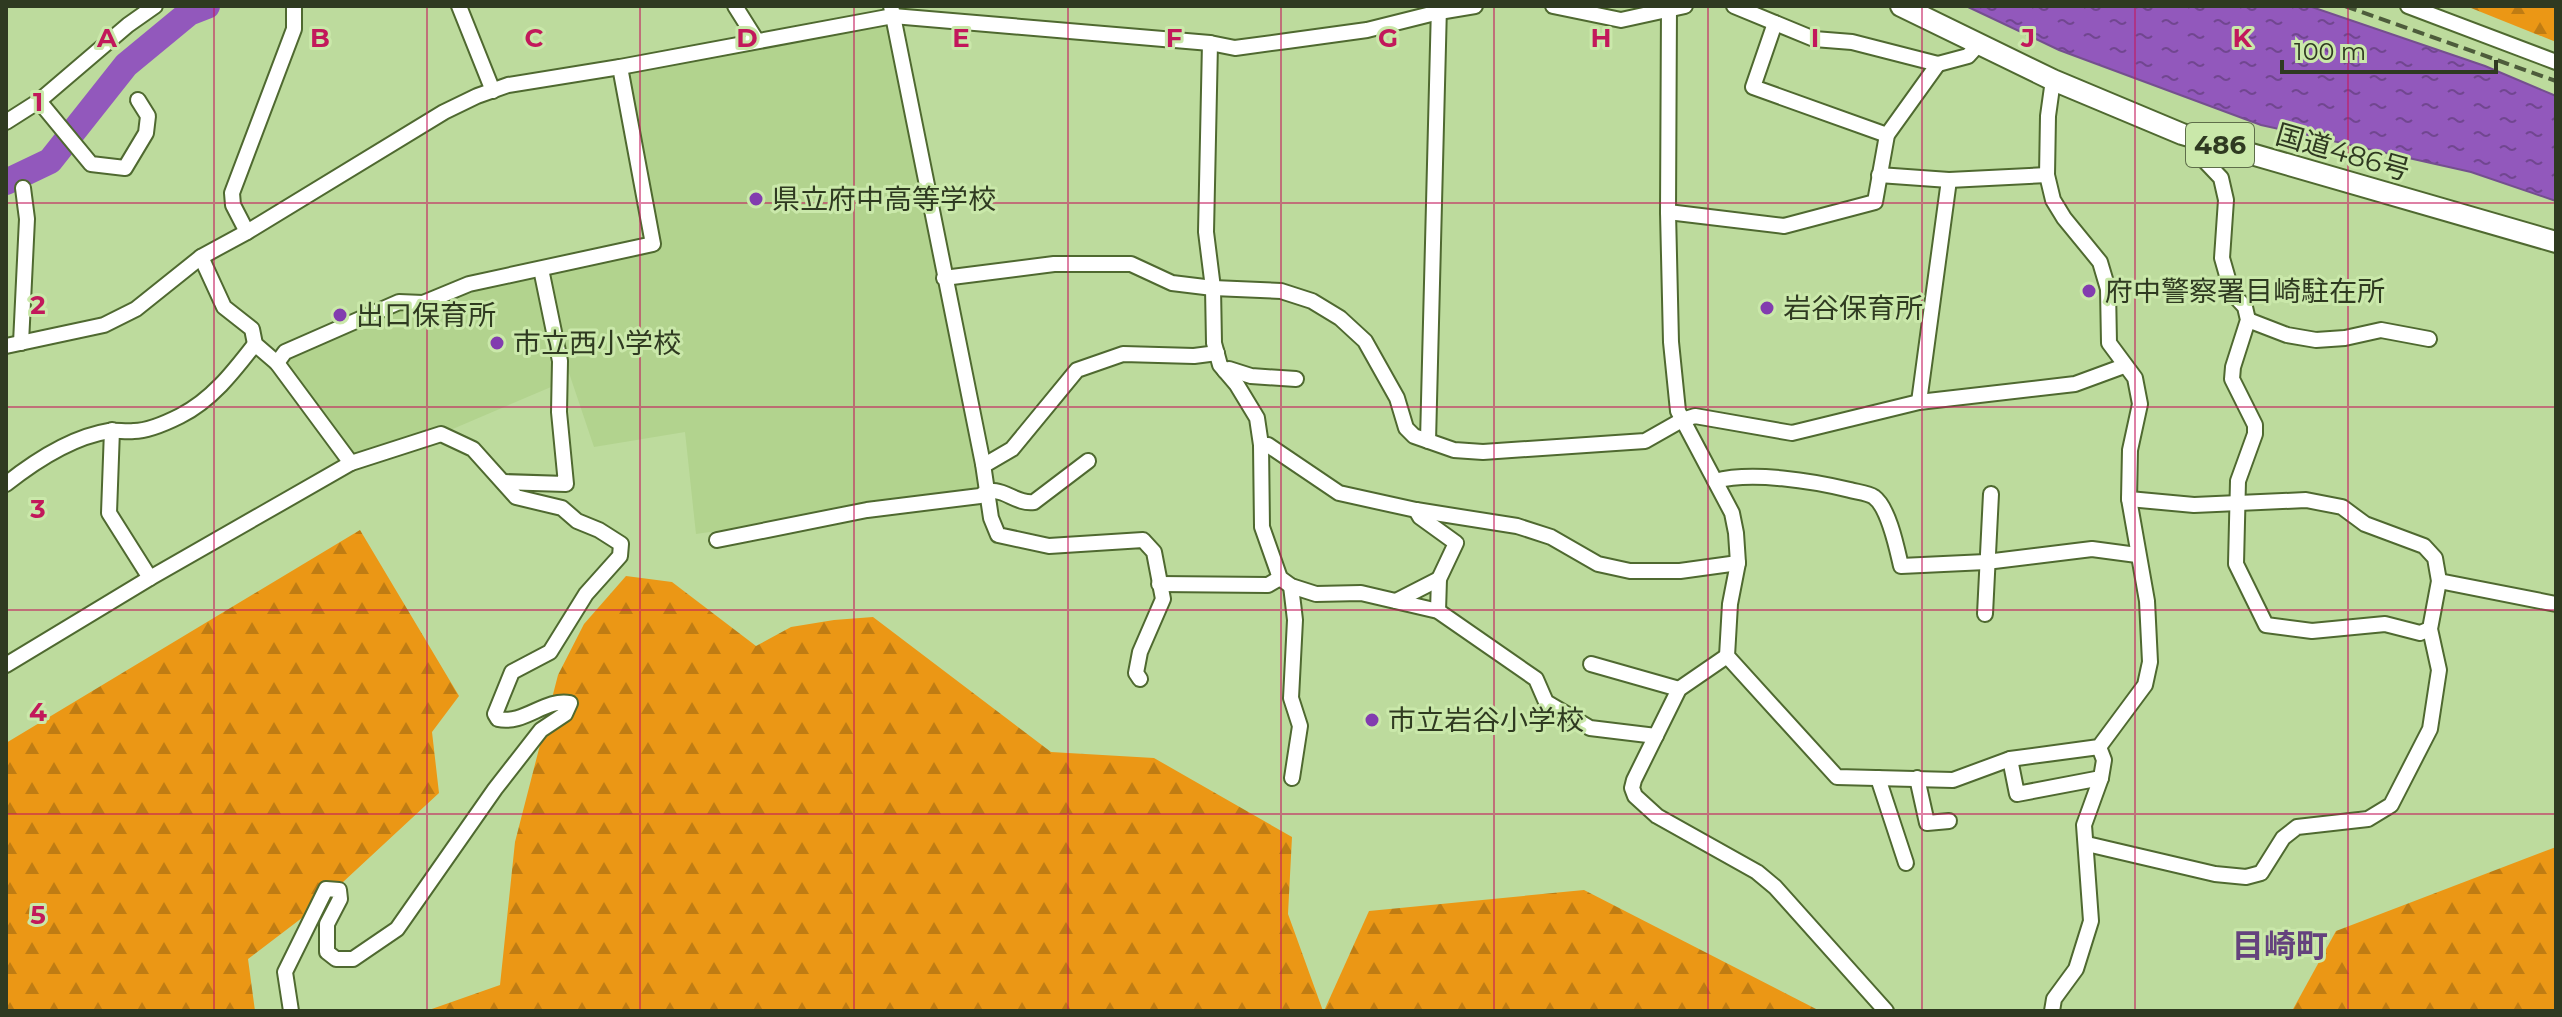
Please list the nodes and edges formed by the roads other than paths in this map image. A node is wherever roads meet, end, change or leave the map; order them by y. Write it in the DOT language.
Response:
graph roads {
  1 [pos="155,6"];
  2 [pos="294,6"];
  3 [pos="459,6"];
  4 [pos="735,6"];
  5 [pos="1475,6"];
  6 [pos="1553,6"];
  7 [pos="1685,6"];
  8 [pos="1734,6"];
  9 [pos="1901,6"];
  10 [pos="2408,6"];
  11 [pos="1439,9"];
  12 [pos="1669,9"];
  13 [pos="892,11"];
  14 [pos="969,14"];
  15 [pos="1775,23"];
  16 [pos="757,41"];
  17 [pos="1210,43"];
  18 [pos="1978,45"];
  19 [pos="2556,62"];
  20 [pos="1938,64"];
  21 [pos="620,67"];
  22 [pos="2053,80"];
  23 [pos="493,91"];
  24 [pos="138,100"];
  25 [pos="39,101"];
  26 [pos="6,121"];
  27 [pos="1887,135"];
  28 [pos="2204,140"];
  29 [pos="1879,175"];
  30 [pos="2047,175"];
  31 [pos="1949,180"];
  32 [pos="23,188"];
  33 [pos="1668,212"];
  34 [pos="247,232"];
  35 [pos="2556,242"];
  36 [pos="201,257"];
  37 [pos="541,269"];
  38 [pos="944,278"];
  39 [pos="1213,288"];
  40 [pos="2248,320"];
  41 [pos="2429,339"];
  42 [pos="14,344"];
  43 [pos="255,344"];
  44 [pos="1217,353"];
  45 [pos="277,363"];
  46 [pos="2124,366"];
  47 [pos="1225,371"];
  48 [pos="1296,379"];
  49 [pos="1919,402"];
  50 [pos="1682,420"];
  51 [pos="112,430"];
  52 [pos="1428,441"];
  53 [pos="1261,445"];
  54 [pos="1088,461"];
  55 [pos="351,463"];
  56 [pos="983,464"];
  57 [pos="1715,481"];
  58 [pos="504,482"];
  59 [pos="6,484"];
  60 [pos="566,484"];
  61 [pos="987,491"];
  62 [pos="1991,494"];
  63 [pos="2129,499"];
  64 [pos="2239,502"];
  65 [pos="562,508"];
  66 [pos="1416,510"];
  67 [pos="717,540"];
  68 [pos="2137,555"];
  69 [pos="1986,562"];
  70 [pos="1738,563"];
  71 [pos="150,578"];
  72 [pos="1439,579"];
  73 [pos="2439,581"];
  74 [pos="1286,582"];
  75 [pos="1159,584"];
  76 [pos="1396,601"];
  77 [pos="2556,604"];
  78 [pos="1438,611"];
  79 [pos="1985,614"];
  80 [pos="2430,629"];
  81 [pos="1727,656"];
  82 [pos="1591,664"];
  83 [pos="6,665"];
  84 [pos="1140,679"];
  85 [pos="1679,689"];
  86 [pos="1656,736"];
  87 [pos="2099,747"];
  88 [pos="2010,759"];
  89 [pos="1292,778"];
  90 [pos="1878,778"];
  91 [pos="1917,778"];
  92 [pos="2101,778"];
  93 [pos="1949,821"];
  94 [pos="2087,844"];
  95 [pos="1906,863"];
  96 [pos="291,1011"];
  97 [pos="1886,1011"];
  98 [pos="2052,1011"];
  1 -- 25 [label="street"];
  2 -- 34 [label="street"];
  3 -- 23 [label="street"];
  4 -- 16 [label="street"];
  5 -- 11 [label="street"];
  6 -- 12 [label="street"];
  7 -- 12 [label="street"];
  8 -- 15 [label="street"];
  9 -- 18 [label="highway, 国道486号 / 486"];
  10 -- 19 [label="street"];
  11 -- 17 [label="street"];
  11 -- 52 [label="street"];
  12 -- 33 [label="street"];
  13 -- 14 [label="street"];
  13 -- 16 [label="street"];
  13 -- 38 [label="street"];
  14 -- 17 [label="street"];
  15 -- 20 [label="street"];
  15 -- 27 [label="street"];
  16 -- 21 [label="street"];
  17 -- 39 [label="street"];
  18 -- 20 [label="street"];
  18 -- 22 [label="highway, 国道486号 / 486"];
  20 -- 27 [label="street"];
  21 -- 23 [label="street"];
  21 -- 37 [label="street"];
  22 -- 28 [label="highway, 国道486号 / 486"];
  22 -- 30 [label="street"];
  23 -- 34 [label="street"];
  24 -- 25 [label="street"];
  25 -- 26 [label="street"];
  27 -- 29 [label="street"];
  28 -- 35 [label="highway, 国道486号 / 486"];
  28 -- 40 [label="street"];
  29 -- 31 [label="street"];
  29 -- 33 [label="street"];
  30 -- 31 [label="street"];
  30 -- 46 [label="street"];
  31 -- 49 [label="street"];
  32 -- 42 [label="street"];
  33 -- 50 [label="street"];
  34 -- 36 [label="street"];
  36 -- 42 [label="street"];
  36 -- 43 [label="street"];
  37 -- 45 [label="street"];
  37 -- 60 [label="street"];
  38 -- 39 [label="street"];
  38 -- 56 [label="street"];
  39 -- 44 [label="street"];
  39 -- 52 [label="street"];
  40 -- 41 [label="street"];
  40 -- 64 [label="street"];
  43 -- 45 [label="street"];
  43 -- 51 [label="street"];
  44 -- 47 [label="street"];
  44 -- 56 [label="street"];
  45 -- 55 [label="street"];
  46 -- 49 [label="street"];
  46 -- 63 [label="street"];
  47 -- 48 [label="street"];
  47 -- 53 [label="street"];
  49 -- 50 [label="street"];
  50 -- 52 [label="street"];
  50 -- 57 [label="street"];
  51 -- 59 [label="street"];
  51 -- 71 [label="street"];
  53 -- 66 [label="street"];
  53 -- 74 [label="street"];
  54 -- 61 [label="street"];
  55 -- 58 [label="street"];
  55 -- 71 [label="street"];
  56 -- 61 [label="street"];
  57 -- 69 [label="street"];
  57 -- 70 [label="street"];
  58 -- 60 [label="street"];
  58 -- 65 [label="street"];
  60 -- 65 [label="street"];
  61 -- 67 [label="street"];
  61 -- 75 [label="street"];
  62 -- 69 [label="street"];
  63 -- 64 [label="street"];
  63 -- 68 [label="street"];
  64 -- 73 [label="street"];
  64 -- 80 [label="street"];
  65 -- 96 [label="street"];
  66 -- 70 [label="street"];
  66 -- 72 [label="street"];
  68 -- 69 [label="street"];
  68 -- 87 [label="street"];
  69 -- 79 [label="street"];
  70 -- 81 [label="street"];
  71 -- 83 [label="street"];
  72 -- 76 [label="street"];
  72 -- 78 [label="street"];
  73 -- 77 [label="street"];
  73 -- 80 [label="street"];
  74 -- 75 [label="street"];
  74 -- 76 [label="street"];
  74 -- 89 [label="street"];
  75 -- 84 [label="street"];
  76 -- 78 [label="street"];
  78 -- 86 [label="street"];
  80 -- 94 [label="street"];
  81 -- 85 [label="street"];
  81 -- 90 [label="street"];
  82 -- 85 [label="street"];
  85 -- 86 [label="street"];
  86 -- 97 [label="street"];
  87 -- 88 [label="street"];
  87 -- 92 [label="street"];
  88 -- 91 [label="street"];
  88 -- 92 [label="street"];
  90 -- 91 [label="street"];
  90 -- 95 [label="street"];
  91 -- 93 [label="street"];
  92 -- 94 [label="street"];
  94 -- 98 [label="street"];
}
